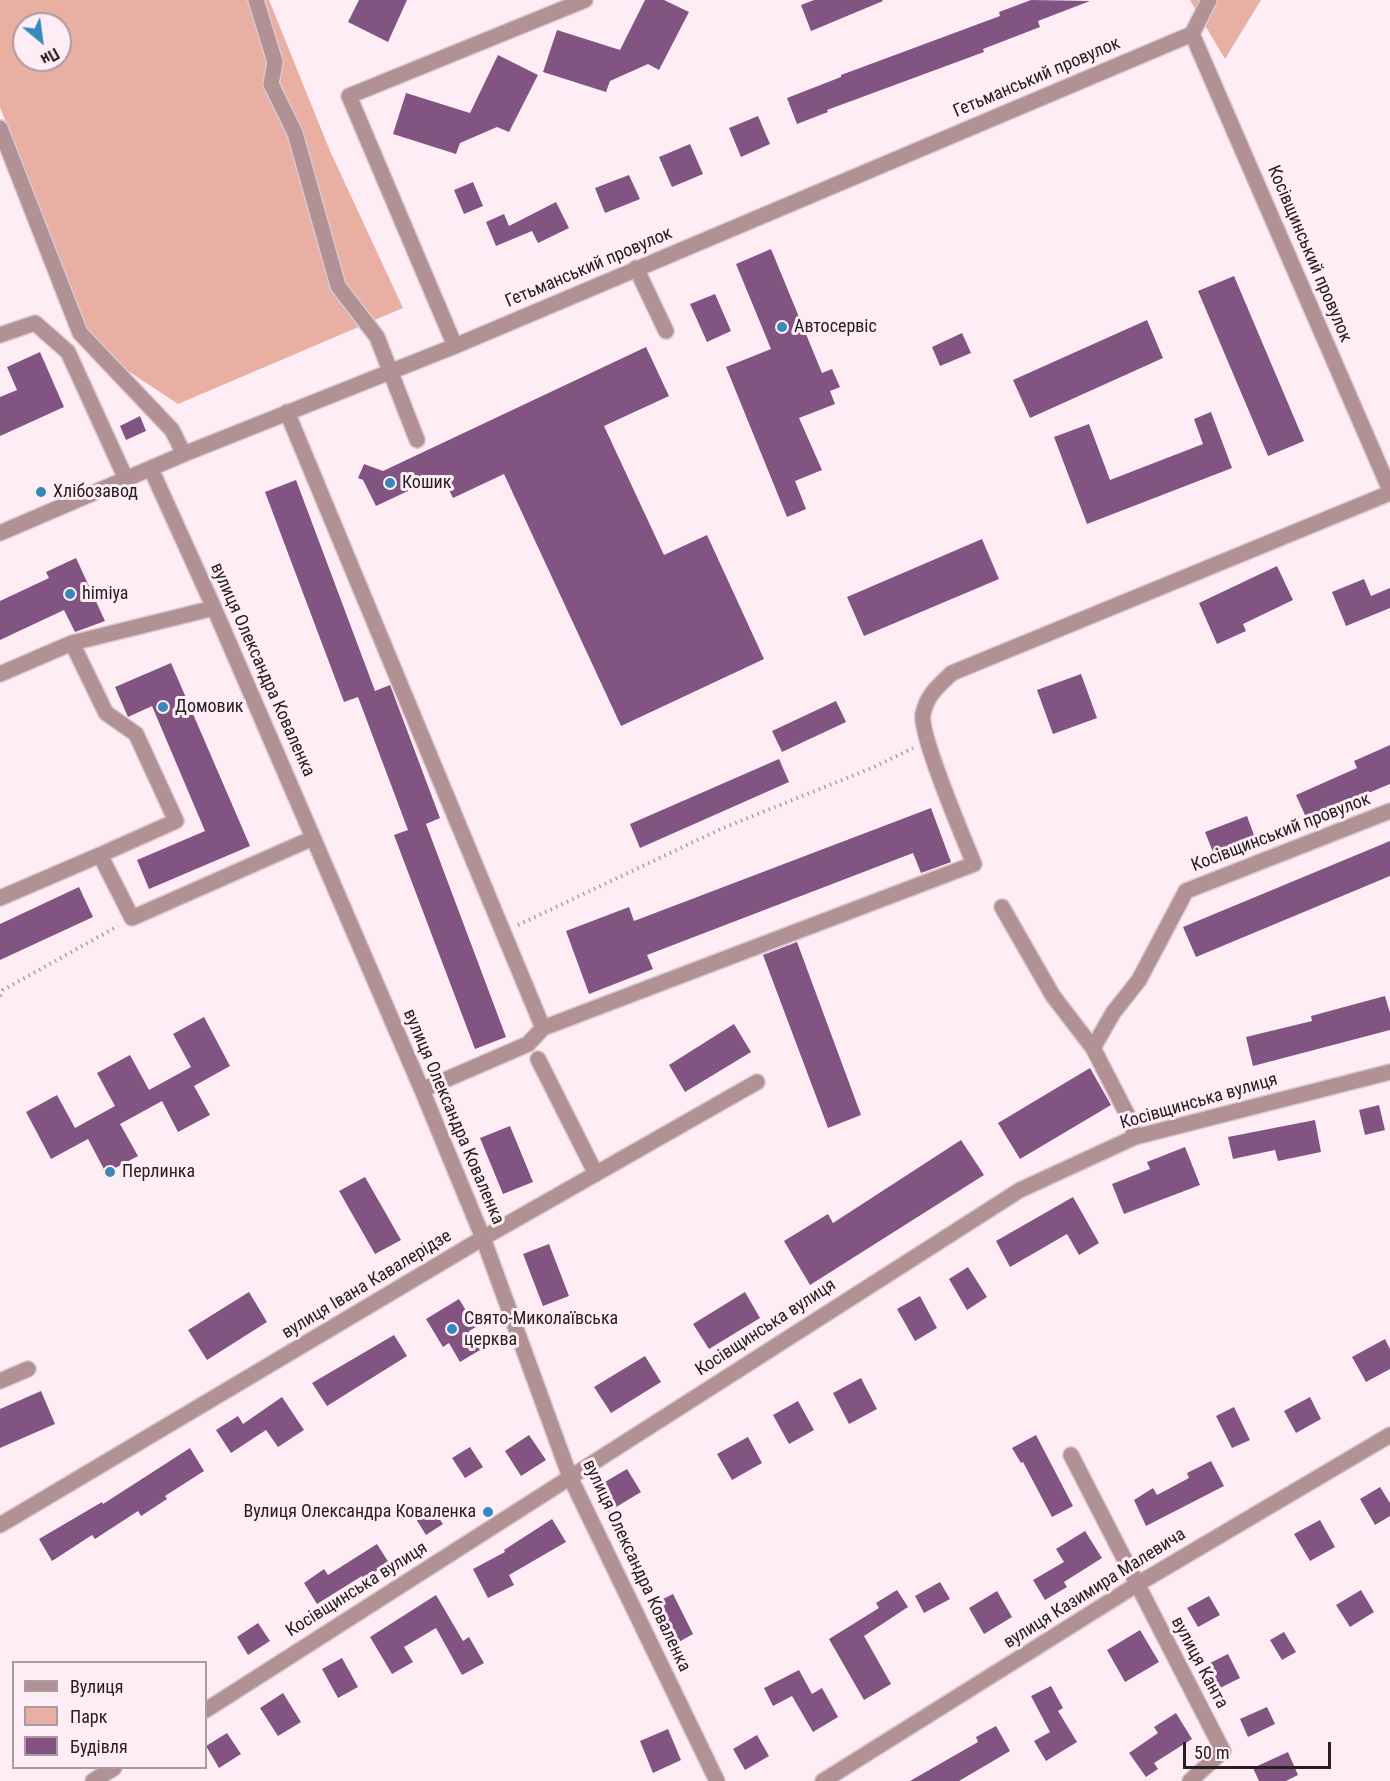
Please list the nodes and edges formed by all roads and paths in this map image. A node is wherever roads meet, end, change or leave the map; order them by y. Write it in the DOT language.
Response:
graph roads {
  1 [pos="256,0"];
  2 [pos="585,0"];
  3 [pos="1209,0"];
  4 [pos="1192,34"];
  5 [pos="0,128"];
  6 [pos="636,268"];
  7 [pos="666,332"];
  8 [pos="0,335"];
  9 [pos="455,346"];
  10 [pos="388,372"];
  11 [pos="287,412"];
  12 [pos="417,440"];
  13 [pos="184,454"];
  14 [pos="151,469"];
  15 [pos="126,479"];
  16 [pos="1390,491"];
  17 [pos="0,533"];
  18 [pos="214,608"];
  19 [pos="72,643"];
  20 [pos="0,674"];
  21 [pos="928,741"];
  22 [pos="1390,811"];
  23 [pos="313,838"];
  24 [pos="100,855"];
  25 [pos="0,898"];
  26 [pos="1002,907"];
  27 [pos="132,918"];
  28 [pos="503,932"];
  29 [pos="0,996"];
  30 [pos="543,1028"];
  31 [pos="1093,1048"];
  32 [pos="538,1059"];
  33 [pos="1390,1072"];
  34 [pos="757,1082"];
  35 [pos="422,1090"];
  36 [pos="1135,1137"];
  37 [pos="596,1174"];
  38 [pos="483,1238"];
  39 [pos="28,1369"];
  40 [pos="0,1381"];
  41 [pos="1390,1435"];
  42 [pos="1071,1455"];
  43 [pos="570,1477"];
  44 [pos="0,1525"];
  45 [pos="1136,1585"];
  46 [pos="207,1709"];
  47 [pos="111,1769"];
  48 [pos="93,1781"];
  49 [pos="717,1781"];
  50 [pos="823,1781"];
  51 [pos="1190,1781"];
  1 -- 10 [label="street"];
  2 -- 9 [label="street"];
  3 -- 4 [label="street"];
  4 -- 6 [label="street, Гетьманський провулок"];
  4 -- 16 [label="street, Косівщинський провулок"];
  5 -- 13 [label="street"];
  6 -- 7 [label="street"];
  6 -- 9 [label="street, Гетьманський провулок"];
  8 -- 15 [label="street"];
  9 -- 10 [label="street, Гетьманський провулок"];
  10 -- 11 [label="street, Гетьманський провулок"];
  10 -- 12 [label="street"];
  11 -- 13 [label="street, Гетьманський провулок"];
  11 -- 28 [label="street"];
  13 -- 14 [label="street, Гетьманський провулок"];
  14 -- 15 [label="street, Гетьманський провулок"];
  14 -- 18 [label="street, вулиця Олександра Коваленка"];
  15 -- 17 [label="street, Гетьманський провулок"];
  16 -- 21 [label="street"];
  18 -- 19 [label="street"];
  18 -- 23 [label="street, вулиця Олександра Коваленка"];
  19 -- 20 [label="street"];
  19 -- 24 [label="street"];
  21 -- 28 [label="path"];
  21 -- 30 [label="street"];
  22 -- 31 [label="street, Косівщинський провулок"];
  23 -- 27 [label="street"];
  23 -- 35 [label="street, вулиця Олександра Коваленка"];
  24 -- 25 [label="street"];
  24 -- 27 [label="street"];
  26 -- 31 [label="street"];
  27 -- 29 [label="path"];
  28 -- 30 [label="street"];
  30 -- 35 [label="street"];
  31 -- 36 [label="street"];
  32 -- 37 [label="street"];
  33 -- 36 [label="street, Косівщинська вулиця"];
  34 -- 37 [label="street, вулиця Івана Кавалерідзе"];
  35 -- 38 [label="street, вулиця Олександра Коваленка"];
  36 -- 43 [label="street, Косівщинська вулиця"];
  37 -- 38 [label="street, вулиця Івана Кавалерідзе"];
  38 -- 43 [label="street, вулиця Олександра Коваленка"];
  38 -- 44 [label="street, вулиця Івана Кавалерідзе"];
  39 -- 40 [label="street"];
  41 -- 45 [label="street, вулиця Казимира Малевича"];
  42 -- 45 [label="street"];
  43 -- 46 [label="street, Косівщинська вулиця"];
  43 -- 49 [label="street, вулиця Олександра Коваленка"];
  45 -- 50 [label="street, вулиця Казимира Малевича"];
  45 -- 51 [label="street, вулиця Канта"];
  47 -- 48 [label="street"];
}
